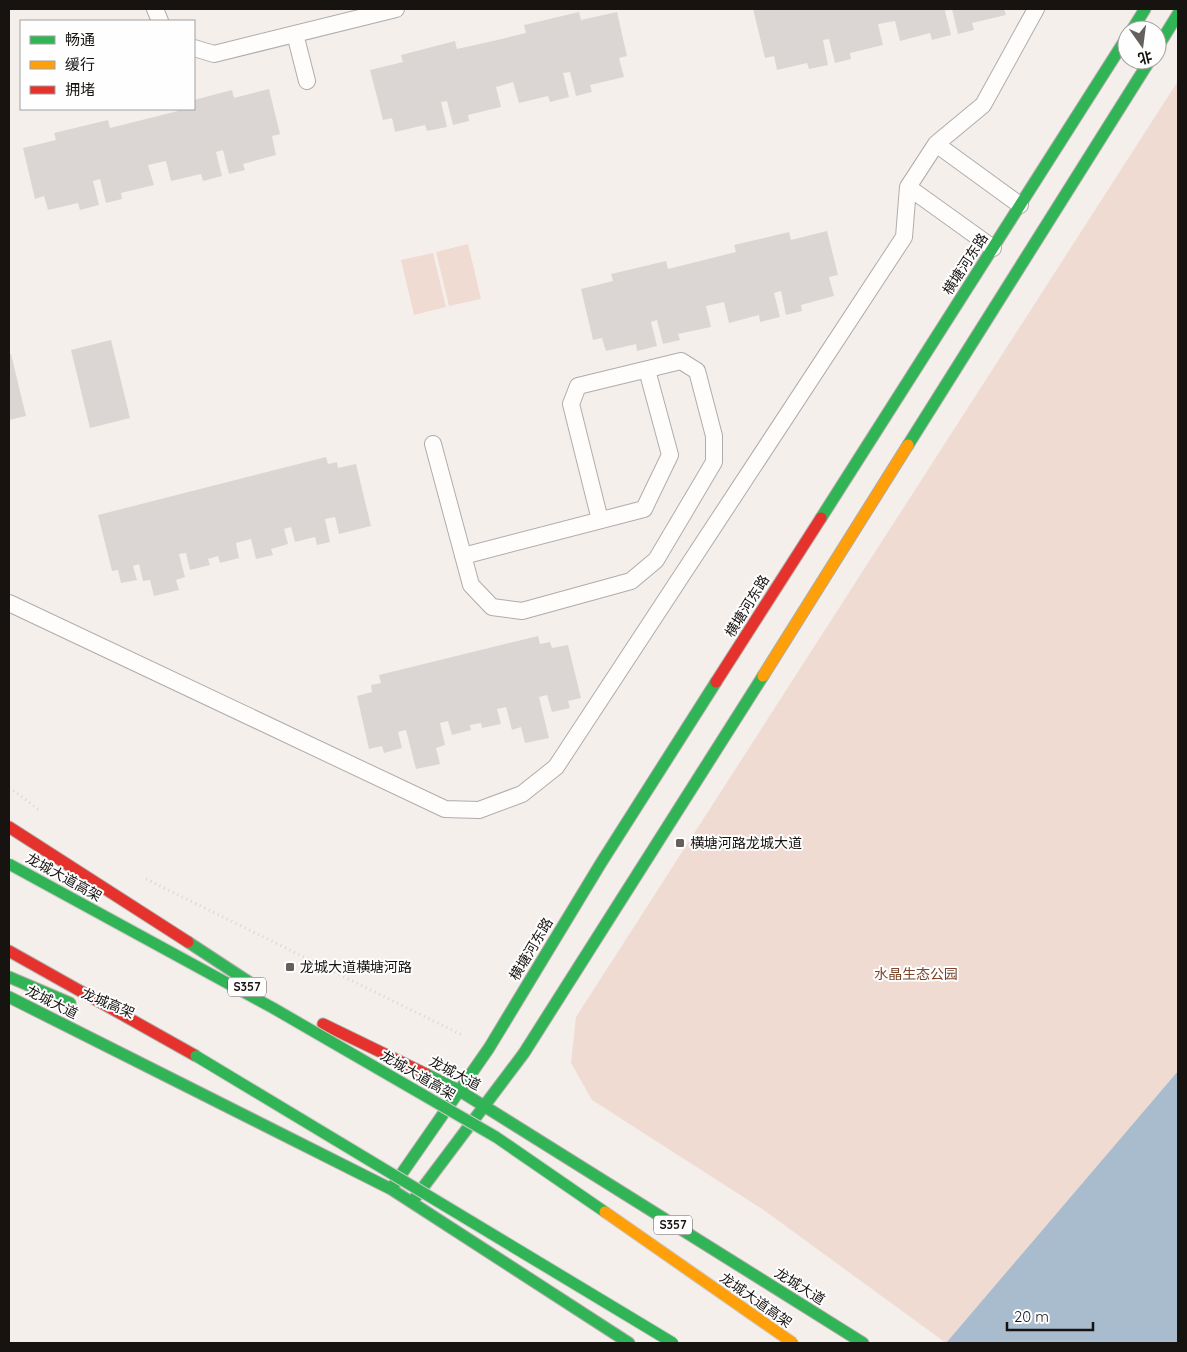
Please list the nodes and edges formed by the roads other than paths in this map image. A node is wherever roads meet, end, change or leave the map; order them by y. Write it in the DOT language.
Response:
graph roads {
  1 [pos="396,9"];
  2 [pos="1036,9"];
  3 [pos="1145,9"];
  4 [pos="1178,14"];
  5 [pos="1138,20"];
  6 [pos="1167,32"];
  7 [pos="294,34"];
  8 [pos="195,48"];
  9 [pos="1117,53"];
  10 [pos="1144,70"];
  11 [pos="307,81"];
  12 [pos="936,144"];
  13 [pos="908,187"];
  14 [pos="1020,205"];
  15 [pos="992,248"];
  16 [pos="646,370"];
  17 [pos="433,444"];
  18 [pos="600,520"];
  19 [pos="463,556"];
  20 [pos="9,603"];
  21 [pos="9,827"];
  22 [pos="9,864"];
  23 [pos="9,872"];
  24 [pos="9,952"];
  25 [pos="9,977"];
  26 [pos="9,998"];
  27 [pos="80,1007"];
  28 [pos="287,1007"];
  29 [pos="98,1015"];
  30 [pos="196,1056"];
  31 [pos="460,1091"];
  32 [pos="484,1106"];
  33 [pos="391,1189"];
  34 [pos="412,1202"];
  35 [pos="629,1343"];
  36 [pos="673,1343"];
  37 [pos="792,1343"];
  38 [pos="863,1343"];
  1 -- 7 [label="lane"];
  2 -- 12 [label="lane"];
  3 -- 5 [label="main road"];
  4 -- 6 [label="main road"];
  7 -- 8 [label="lane"];
  7 -- 11 [label="lane"];
  9 -- 14 [label="main road, 横塘河东路"];
  10 -- 32 [label="main road"];
  12 -- 13 [label="lane"];
  12 -- 14 [label="lane"];
  13 -- 15 [label="lane"];
  13 -- 20 [label="lane"];
  14 -- 15 [label="main road, 横塘河东路"];
  15 -- 31 [label="main road, 横塘河东路"];
  16 -- 18 [label="lane"];
  16 -- 18 [label="lane"];
  16 -- 19 [label="lane"];
  17 -- 19 [label="lane"];
  18 -- 19 [label="lane"];
  21 -- 28 [label="main road"];
  22 -- 37 [label="main road, 龙城大道高架, bridge"];
  23 -- 28 [label="main road, 龙城大道 / S357"];
  24 -- 30 [label="main road"];
  25 -- 27 [label="main road, 龙城高架"];
  26 -- 33 [label="main road, 龙城大道"];
  28 -- 31 [label="main road, 龙城大道 / S357"];
  29 -- 30 [label="main road, 龙城高架"];
  30 -- 36 [label="main road, bridge"];
  31 -- 32 [label="main road, 龙城大道 / S357"];
  31 -- 33 [label="main road, 横塘河东路"];
  32 -- 34 [label="main road"];
  32 -- 38 [label="main road, 龙城大道 / S357"];
  33 -- 34 [label="main road, 龙城大道"];
  34 -- 35 [label="main road, 龙城大道"];
}
